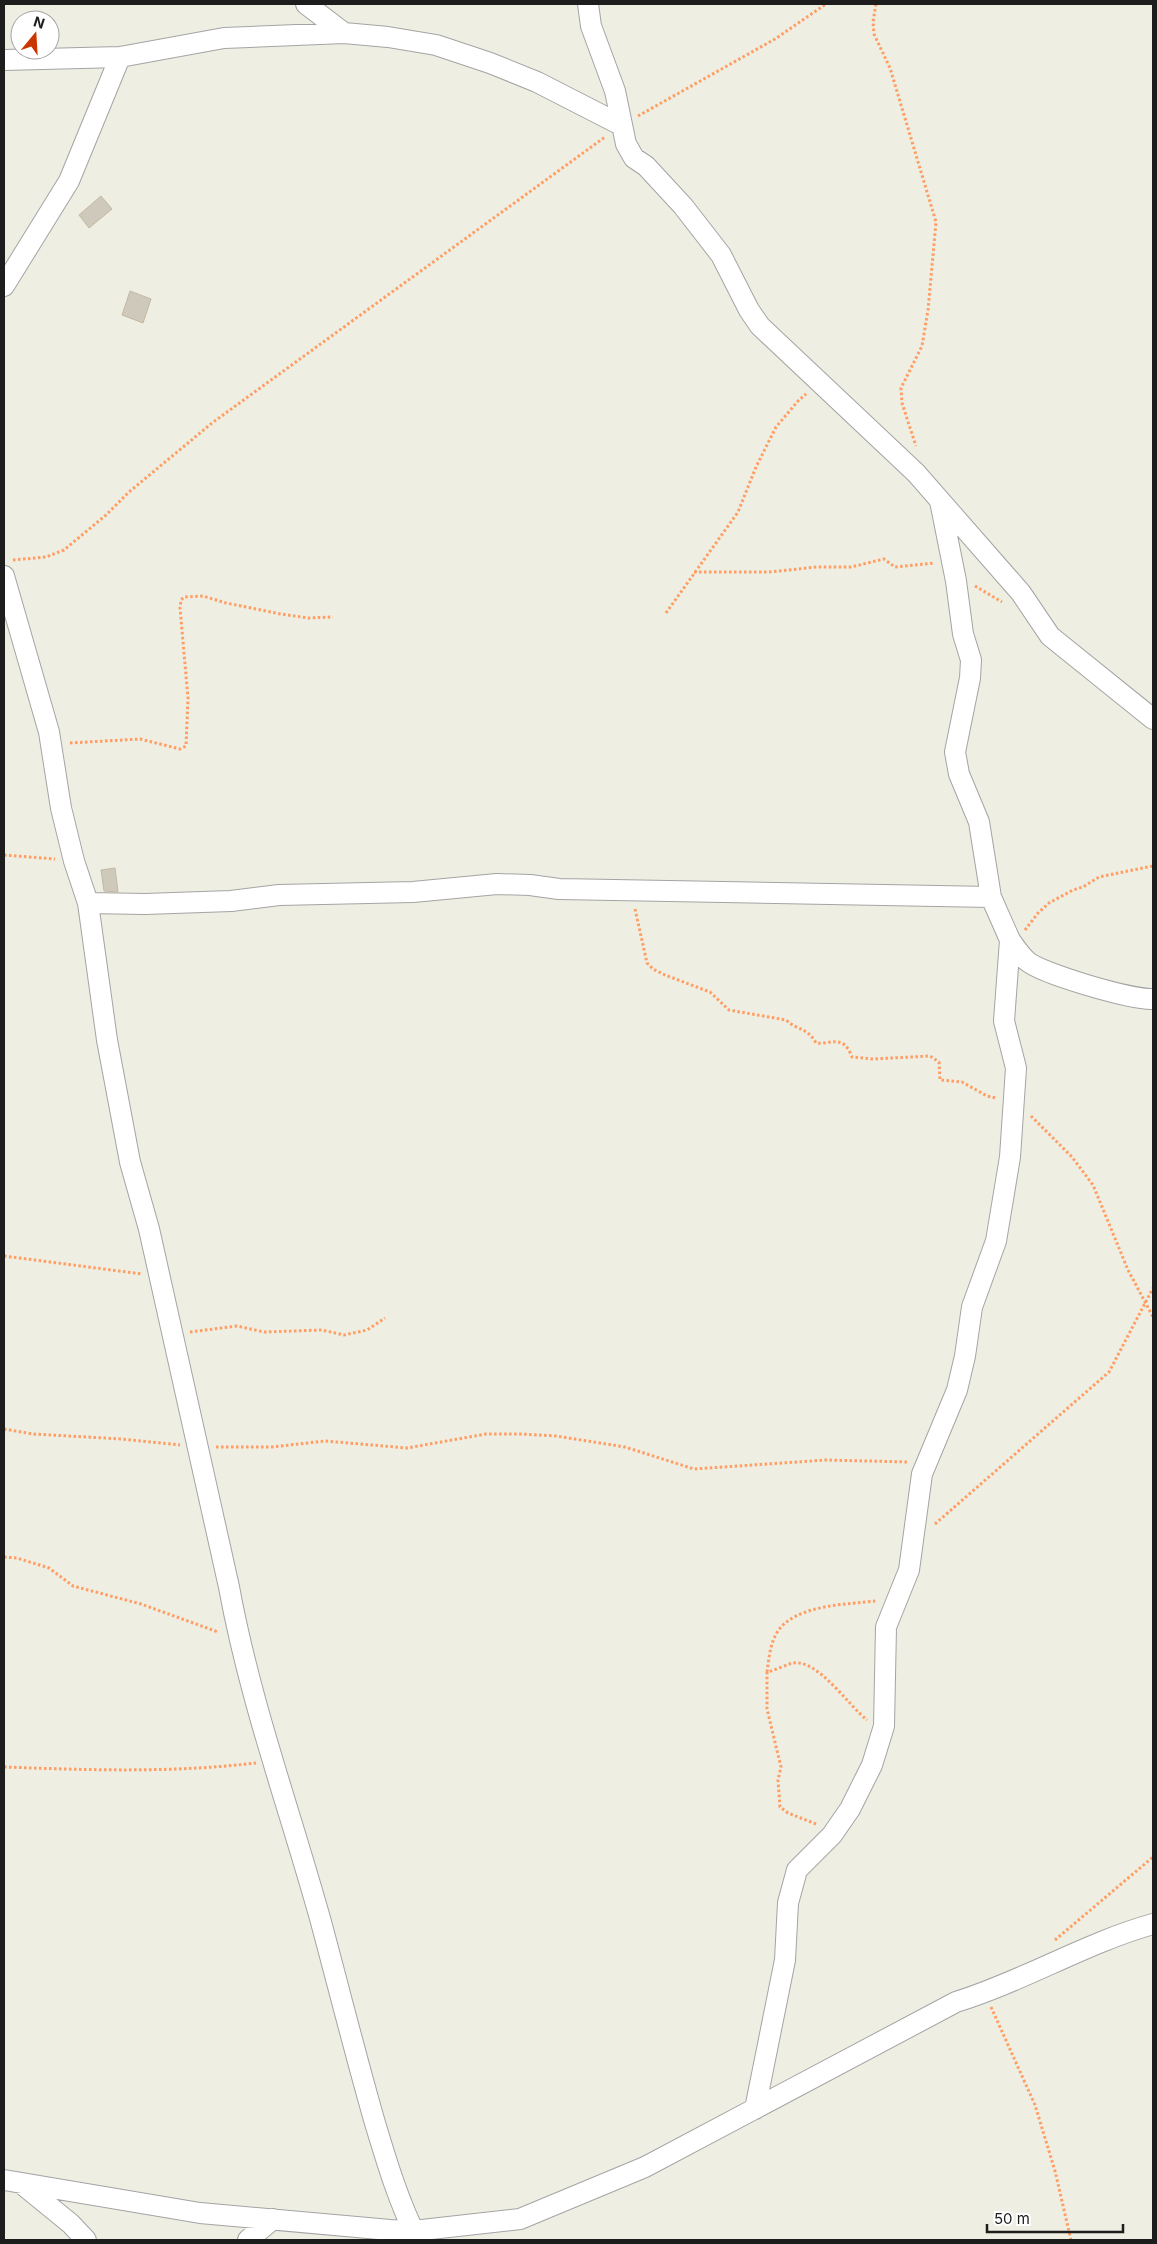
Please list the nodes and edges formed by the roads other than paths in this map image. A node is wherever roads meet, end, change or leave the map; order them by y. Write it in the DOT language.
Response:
graph roads {
  1 [pos="306,4"];
  2 [pos="588,4"];
  3 [pos="344,33"];
  4 [pos="120,57"];
  5 [pos="4,60"];
  6 [pos="621,126"];
  7 [pos="4,286"];
  8 [pos="940,501"];
  9 [pos="4,576"];
  10 [pos="1153,719"];
  11 [pos="991,897"];
  12 [pos="88,903"];
  13 [pos="1010,940"];
  14 [pos="1048,970"];
  15 [pos="1006,989"];
  16 [pos="1153,999"];
  17 [pos="1153,1924"];
  18 [pos="755,2109"];
  19 [pos="12,2181"];
  20 [pos="273,2219"];
  21 [pos="415,2236"];
  22 [pos="86,2240"];
  23 [pos="248,2240"];
  1 -- 3 [label="street"];
  2 -- 6 [label="street"];
  3 -- 4 [label="street"];
  3 -- 6 [label="street"];
  4 -- 5 [label="street"];
  4 -- 7 [label="street"];
  6 -- 8 [label="street"];
  8 -- 10 [label="street"];
  8 -- 11 [label="street"];
  9 -- 12 [label="street"];
  11 -- 12 [label="street"];
  11 -- 13 [label="street"];
  12 -- 21 [label="street"];
  13 -- 14 [label="street"];
  13 -- 15 [label="street"];
  14 -- 15 [label="street"];
  14 -- 16 [label="street"];
  15 -- 18 [label="street"];
  17 -- 18 [label="street"];
  18 -- 21 [label="street"];
  19 -- 20 [label="street"];
  19 -- 22 [label="street"];
  20 -- 21 [label="street"];
  20 -- 23 [label="street"];
}
